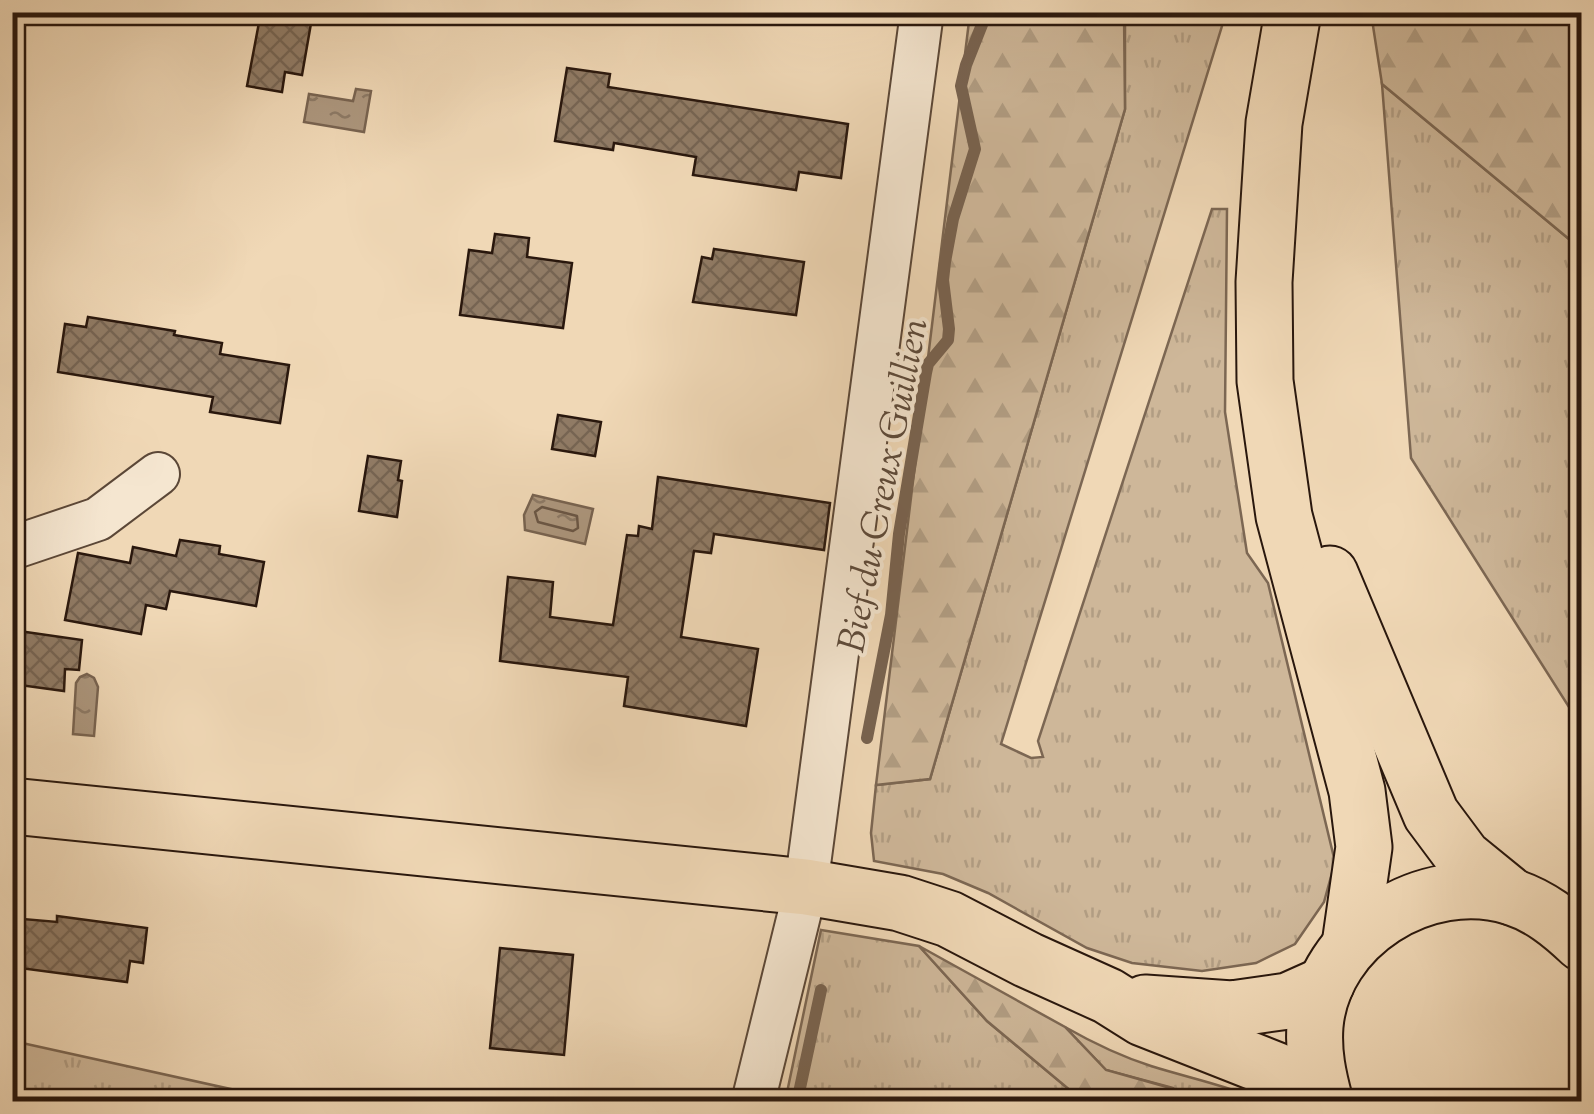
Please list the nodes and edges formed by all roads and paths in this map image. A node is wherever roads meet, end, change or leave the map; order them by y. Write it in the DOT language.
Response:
graph roads {
  1 [pos="922,12"];
  2 [pos="1293,12"];
  3 [pos="1264,282"];
  4 [pos="158,474"];
  5 [pos="12,548"];
  6 [pos="12,806"];
  7 [pos="806,887"];
  8 [pos="1512,897"];
  9 [pos="1582,942"];
  10 [pos="1338,964"];
  11 [pos="1108,996"];
  12 [pos="753,1102"];
  13 [pos="1323,1102"];
  1 -- 7 [label="street"];
  2 -- 3 [label="main road"];
  3 -- 8 [label="main road"];
  3 -- 10 [label="main road"];
  4 -- 5 [label="street"];
  6 -- 7 [label="main road"];
  7 -- 11 [label="main road"];
  7 -- 12 [label="street"];
  8 -- 9 [label="main road"];
  8 -- 10 [label="main road"];
  10 -- 11 [label="main road"];
  10 -- 13 [label="main road"];
  11 -- 13 [label="main road"];
}
